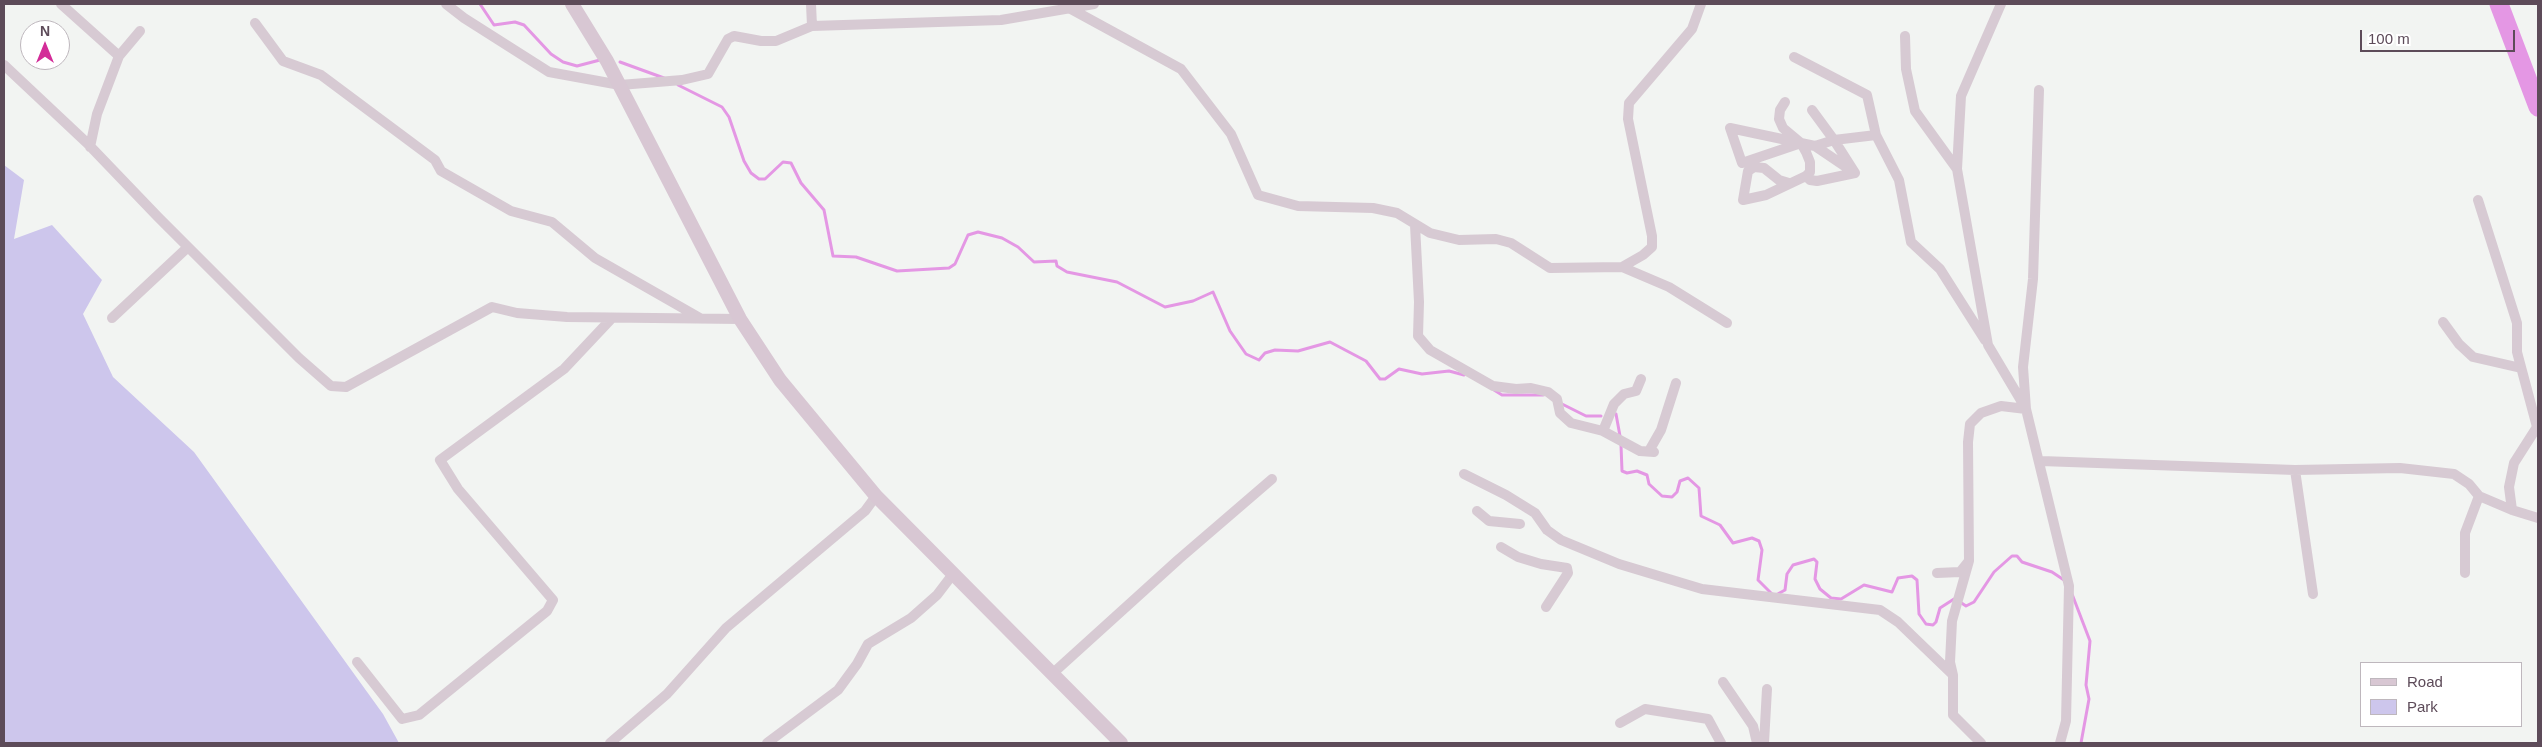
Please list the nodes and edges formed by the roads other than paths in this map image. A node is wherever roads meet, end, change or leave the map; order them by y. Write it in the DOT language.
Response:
graph roads {
  1 [pos="61,4"];
  2 [pos="446,4"];
  3 [pos="572,4"];
  4 [pos="811,4"];
  5 [pos="1094,4"];
  6 [pos="1702,4"];
  7 [pos="2001,4"];
  8 [pos="1071,9"];
  9 [pos="255,24"];
  10 [pos="812,26"];
  11 [pos="140,31"];
  12 [pos="1904,36"];
  13 [pos="119,56"];
  14 [pos="1794,58"];
  15 [pos="4,65"];
  16 [pos="620,85"];
  17 [pos="2039,90"];
  18 [pos="1785,102"];
  19 [pos="1812,110"];
  20 [pos="1876,134"];
  21 [pos="1834,140"];
  22 [pos="1801,144"];
  23 [pos="1815,146"];
  24 [pos="90,147"];
  25 [pos="1957,169"];
  26 [pos="1855,173"];
  27 [pos="1806,176"];
  28 [pos="1789,183"];
  29 [pos="2478,200"];
  30 [pos="1415,224"];
  31 [pos="188,247"];
  32 [pos="1622,267"];
  33 [pos="112,318"];
  34 [pos="612,318"];
  35 [pos="701,319"];
  36 [pos="740,319"];
  37 [pos="2443,322"];
  38 [pos="1727,323"];
  39 [pos="1988,345"];
  40 [pos="2520,368"];
  41 [pos="1641,379"];
  42 [pos="1676,384"];
  43 [pos="2026,409"];
  44 [pos="1603,431"];
  45 [pos="2040,461"];
  46 [pos="2295,470"];
  47 [pos="1464,474"];
  48 [pos="1272,479"];
  49 [pos="876,496"];
  50 [pos="2479,496"];
  51 [pos="2512,510"];
  52 [pos="1477,511"];
  53 [pos="2538,518"];
  54 [pos="1520,524"];
  55 [pos="1501,547"];
  56 [pos="1969,561"];
  57 [pos="2465,573"];
  58 [pos="953,574"];
  59 [pos="1937,574"];
  60 [pos="2312,594"];
  61 [pos="1546,607"];
  62 [pos="357,662"];
  63 [pos="1052,674"];
  64 [pos="1953,676"];
  65 [pos="1722,682"];
  66 [pos="1767,690"];
  67 [pos="1620,723"];
  68 [pos="1115,741"];
  69 [pos="610,743"];
  70 [pos="767,743"];
  71 [pos="1721,743"];
  72 [pos="1757,743"];
  73 [pos="1764,743"];
  74 [pos="1981,743"];
  75 [pos="2060,743"];
  1 -- 13 [label="street"];
  2 -- 16 [label="street"];
  3 -- 16 [label="main road"];
  4 -- 10 [label="street"];
  5 -- 8 [label="street"];
  6 -- 32 [label="street"];
  7 -- 25 [label="street"];
  8 -- 10 [label="street"];
  8 -- 30 [label="street"];
  9 -- 35 [label="street"];
  10 -- 16 [label="street"];
  11 -- 13 [label="street"];
  12 -- 25 [label="street"];
  13 -- 24 [label="street"];
  14 -- 20 [label="street"];
  15 -- 24 [label="street"];
  16 -- 36 [label="main road"];
  17 -- 43 [label="street"];
  18 -- 22 [label="street"];
  19 -- 21 [label="street"];
  20 -- 21 [label="street"];
  20 -- 39 [label="street"];
  21 -- 23 [label="street"];
  21 -- 26 [label="street"];
  22 -- 22 [label="street"];
  22 -- 23 [label="street"];
  22 -- 27 [label="street"];
  23 -- 26 [label="street"];
  24 -- 31 [label="street"];
  25 -- 39 [label="street"];
  26 -- 27 [label="street"];
  27 -- 28 [label="street"];
  28 -- 28 [label="street"];
  29 -- 40 [label="street"];
  30 -- 32 [label="street"];
  30 -- 44 [label="street"];
  31 -- 33 [label="street"];
  31 -- 34 [label="street"];
  32 -- 38 [label="street"];
  34 -- 35 [label="street"];
  34 -- 62 [label="street"];
  35 -- 36 [label="street"];
  36 -- 49 [label="main road"];
  37 -- 40 [label="street"];
  39 -- 43 [label="street"];
  40 -- 51 [label="street"];
  41 -- 44 [label="street"];
  42 -- 44 [label="street"];
  43 -- 45 [label="street"];
  43 -- 56 [label="street"];
  45 -- 46 [label="street"];
  45 -- 75 [label="street"];
  46 -- 50 [label="street"];
  46 -- 60 [label="street"];
  47 -- 64 [label="street"];
  48 -- 63 [label="street"];
  49 -- 58 [label="main road"];
  49 -- 69 [label="street"];
  50 -- 51 [label="street"];
  50 -- 57 [label="street"];
  51 -- 53 [label="street"];
  52 -- 54 [label="street"];
  55 -- 61 [label="street"];
  56 -- 59 [label="street"];
  56 -- 64 [label="street"];
  58 -- 63 [label="main road"];
  58 -- 70 [label="street"];
  63 -- 68 [label="main road"];
  64 -- 74 [label="street"];
  65 -- 72 [label="street"];
  66 -- 73 [label="street"];
  67 -- 71 [label="street"];
}
